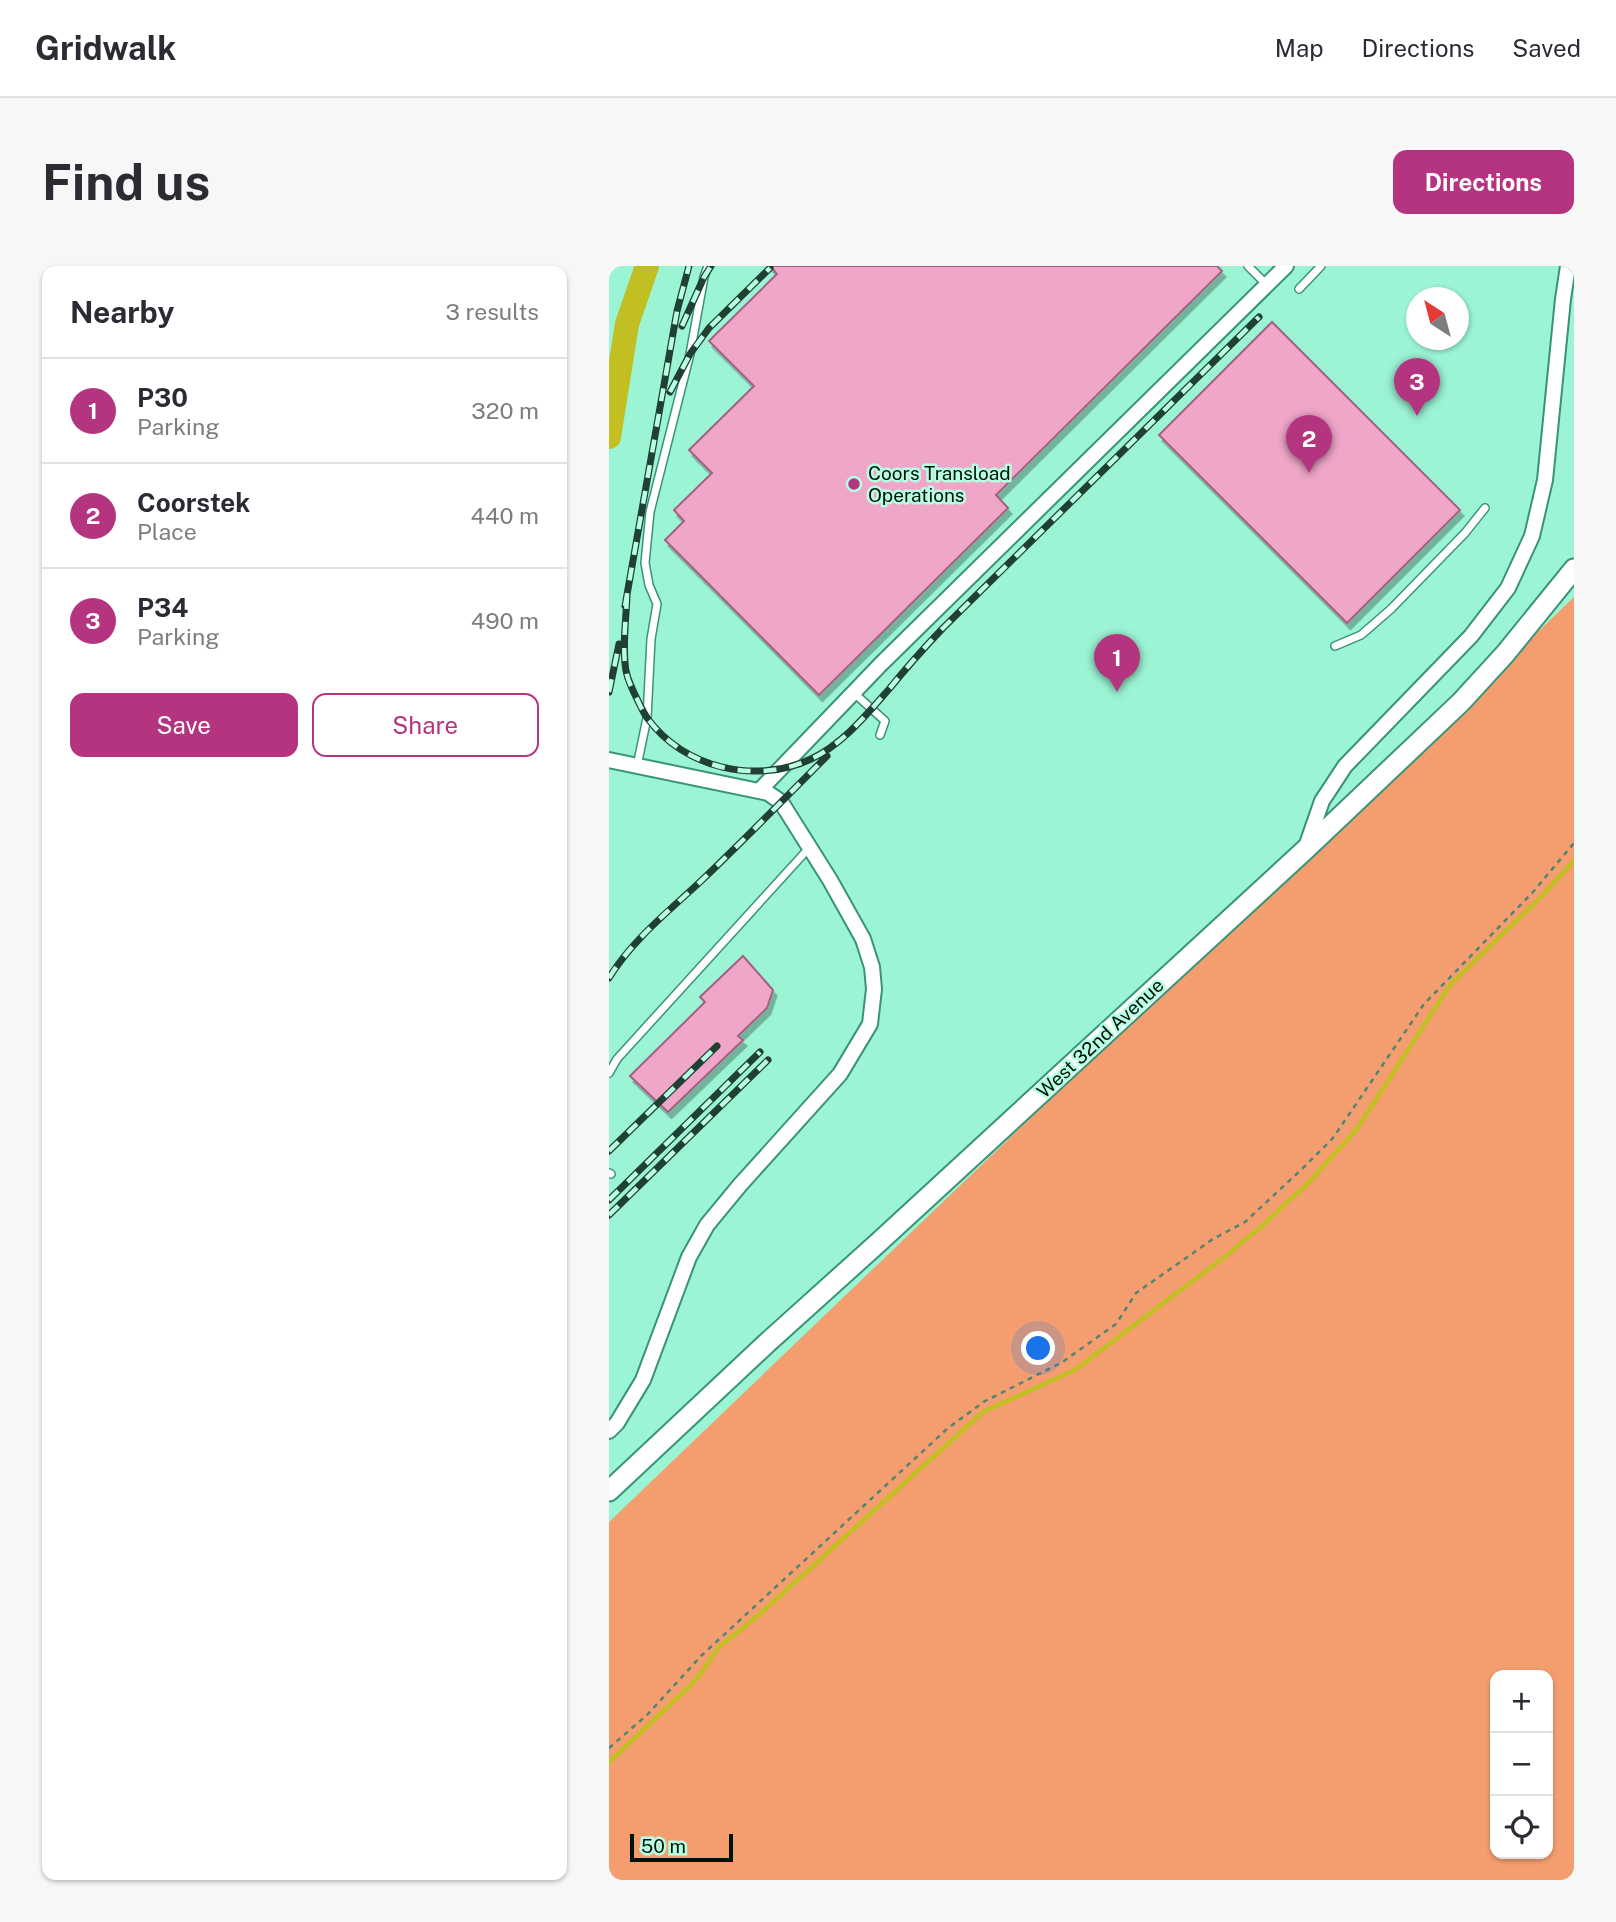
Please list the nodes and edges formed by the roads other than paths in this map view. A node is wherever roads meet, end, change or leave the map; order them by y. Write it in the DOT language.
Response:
graph roads {
  1 [pos="708,266"];
  2 [pos="1248,266"];
  3 [pos="1286,266"];
  4 [pos="1321,266"];
  5 [pos="1568,266"];
  6 [pos="1267,285"];
  7 [pos="1299,289"];
  8 [pos="1485,508"];
  9 [pos="1574,569"];
  10 [pos="1335,646"];
  11 [pos="853,693"];
  12 [pos="880,735"];
  13 [pos="609,760"];
  14 [pos="637,767"];
  15 [pos="759,791"];
  16 [pos="809,848"];
  17 [pos="1306,849"];
  18 [pos="609,1073"];
  19 [pos="609,1431"];
  20 [pos="609,1491"];
  1 -- 14 [label="lane"];
  2 -- 6 [label="lane"];
  3 -- 6 [label="street"];
  4 -- 7 [label="lane"];
  5 -- 17 [label="street"];
  6 -- 11 [label="street"];
  8 -- 10 [label="lane"];
  9 -- 17 [label="street, West 32nd Avenue"];
  11 -- 12 [label="lane"];
  11 -- 15 [label="street"];
  13 -- 14 [label="street"];
  14 -- 15 [label="street"];
  15 -- 16 [label="street"];
  16 -- 18 [label="lane"];
  16 -- 19 [label="street"];
  17 -- 20 [label="street, West 32nd Avenue"];
}
